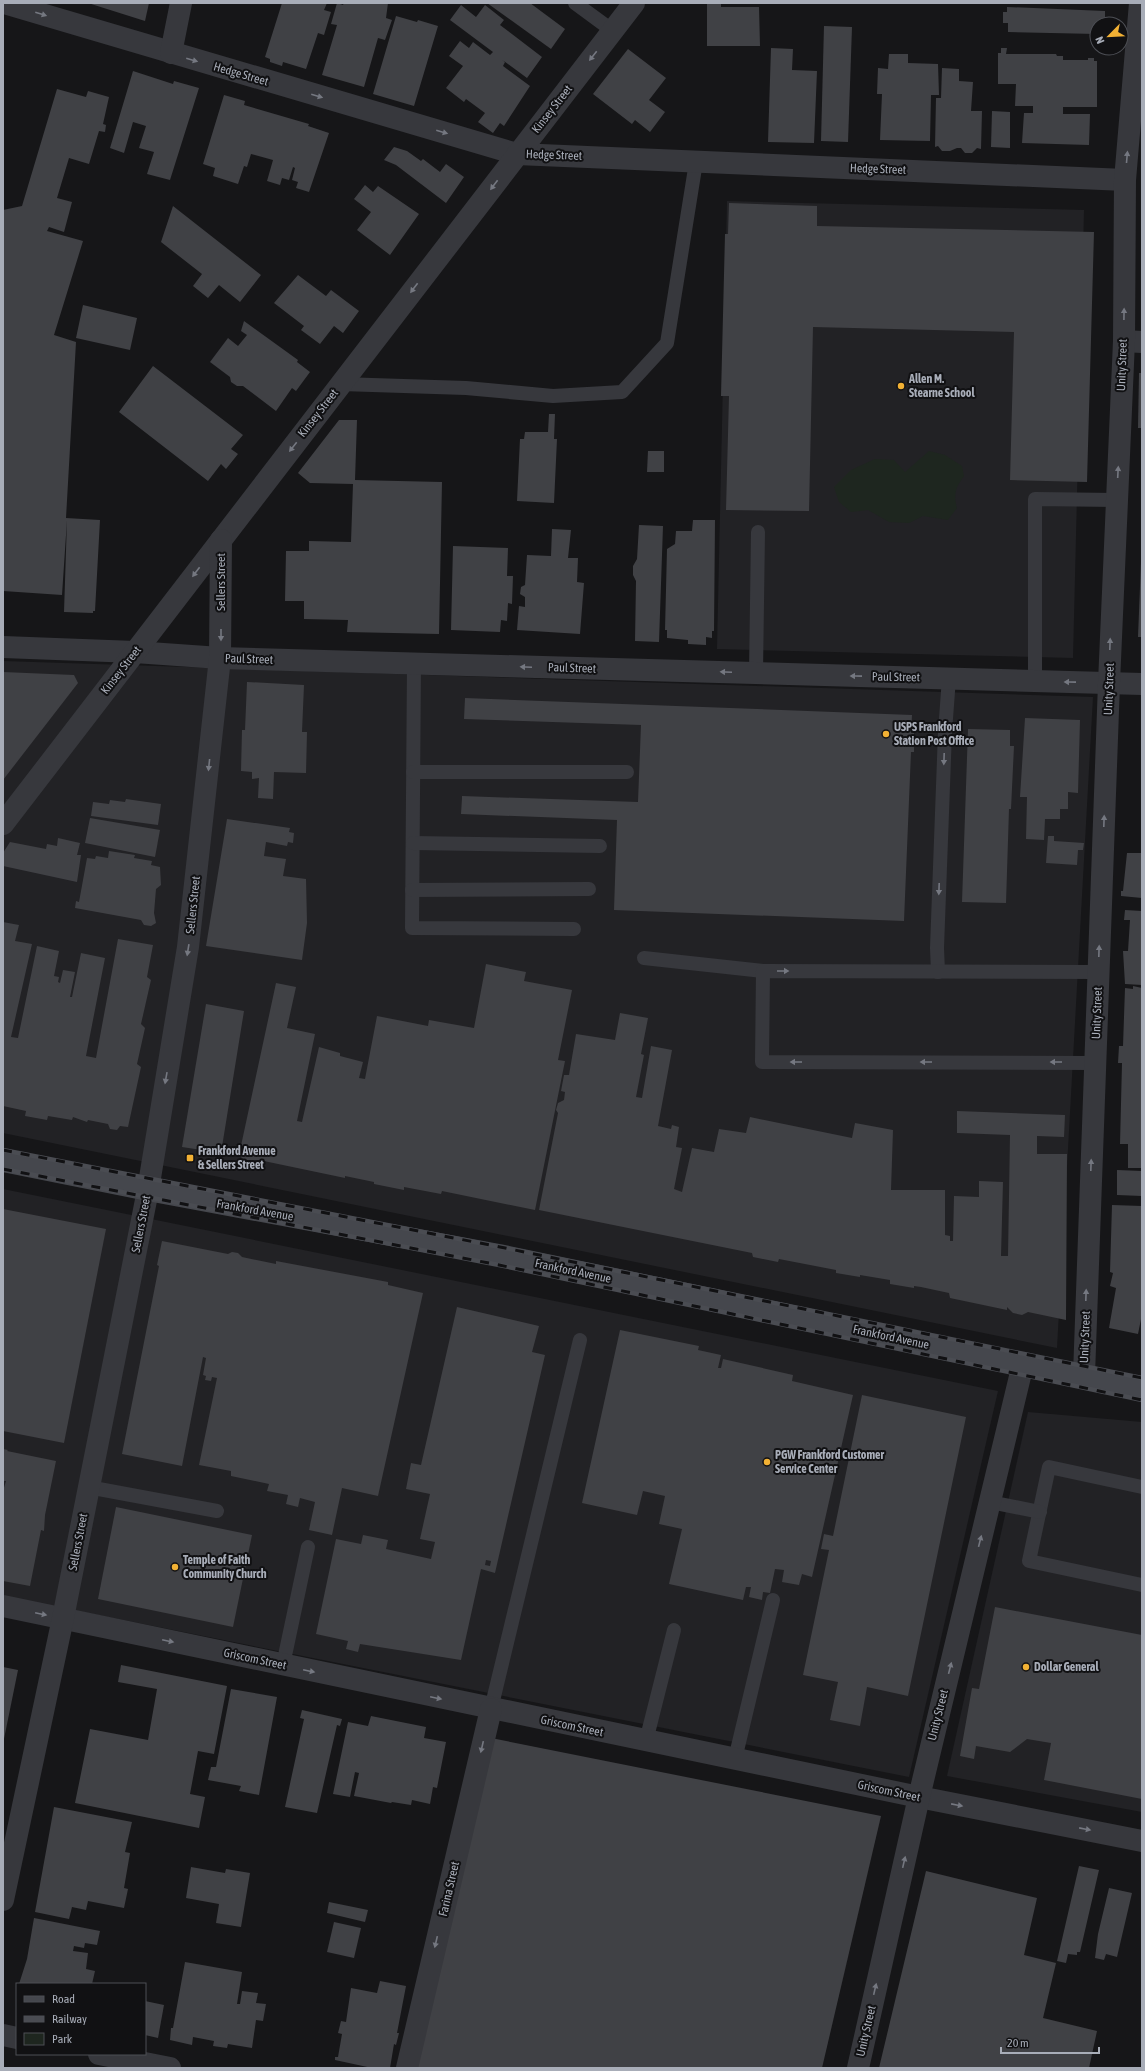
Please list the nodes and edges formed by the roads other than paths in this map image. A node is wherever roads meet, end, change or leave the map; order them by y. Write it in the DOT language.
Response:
graph roads {
  1 [pos="4,3"];
  2 [pos="181,3"];
  3 [pos="575,3"];
  4 [pos="634,3"];
  5 [pos="1140,3"];
  6 [pos="613,31"];
  7 [pos="171,53"];
  8 [pos="517,154"];
  9 [pos="696,162"];
  10 [pos="1125,180"];
  11 [pos="1133,342"];
  12 [pos="341,384"];
  13 [pos="1116,500"];
  14 [pos="758,532"];
  15 [pos="221,540"];
  16 [pos="3,647"];
  17 [pos="135,652"];
  18 [pos="220,658"];
  19 [pos="414,664"];
  20 [pos="756,673"];
  21 [pos="949,678"];
  22 [pos="1035,681"];
  23 [pos="1109,683"];
  24 [pos="1142,684"];
  25 [pos="413,772"];
  26 [pos="627,772"];
  27 [pos="3,824"];
  28 [pos="412,843"];
  29 [pos="600,846"];
  30 [pos="589,889"];
  31 [pos="412,890"];
  32 [pos="574,930"];
  33 [pos="644,958"];
  34 [pos="763,971"];
  35 [pos="938,972"];
  36 [pos="1098,972"];
  37 [pos="1095,1063"];
  38 [pos="3,1161"];
  39 [pos="148,1190"];
  40 [pos="580,1340"];
  41 [pos="1023,1364"];
  42 [pos="1084,1376"];
  43 [pos="1142,1389"];
  44 [pos="88,1487"];
  45 [pos="1142,1487"];
  46 [pos="990,1502"];
  47 [pos="217,1511"];
  48 [pos="1040,1512"];
  49 [pos="308,1546"];
  50 [pos="1142,1585"];
  51 [pos="773,1600"];
  52 [pos="3,1606"];
  53 [pos="63,1618"];
  54 [pos="674,1630"];
  55 [pos="283,1665"];
  56 [pos="491,1709"];
  57 [pos="646,1741"];
  58 [pos="734,1759"];
  59 [pos="919,1797"];
  60 [pos="1142,1841"];
  61 [pos="3,1900"];
  62 [pos="3,2035"];
  63 [pos="16,2038"];
  64 [pos="104,2055"];
  65 [pos="170,2068"];
  66 [pos="407,2068"];
  67 [pos="858,2068"];
  1 -- 7 [label="street, Hedge Street, one-way"];
  2 -- 7 [label="street"];
  3 -- 6 [label="lane"];
  4 -- 6 [label="street, Kinsey Street"];
  10 -- 5 [label="street, Unity Street, one-way"];
  6 -- 8 [label="street, Kinsey Street, one-way"];
  7 -- 8 [label="street, Hedge Street, one-way"];
  8 -- 9 [label="street, Hedge Street"];
  8 -- 12 [label="street, Kinsey Street, one-way"];
  9 -- 10 [label="street, Hedge Street"];
  9 -- 12 [label="lane"];
  11 -- 10 [label="street, Unity Street, one-way"];
  13 -- 11 [label="street, Unity Street, one-way"];
  12 -- 15 [label="street, Kinsey Street, one-way"];
  13 -- 22 [label="lane"];
  23 -- 13 [label="street, Unity Street, one-way"];
  14 -- 20 [label="lane"];
  15 -- 17 [label="street, Kinsey Street, one-way"];
  15 -- 18 [label="street, Sellers Street, one-way"];
  16 -- 17 [label="street, Paul Street"];
  17 -- 18 [label="street, Paul Street"];
  17 -- 27 [label="street, Kinsey Street"];
  18 -- 19 [label="street, Paul Street"];
  18 -- 39 [label="street, Sellers Street, one-way"];
  20 -- 19 [label="street, Paul Street, one-way"];
  19 -- 25 [label="lane"];
  21 -- 20 [label="street, Paul Street, one-way"];
  21 -- 22 [label="street, Paul Street"];
  21 -- 35 [label="lane, one-way"];
  23 -- 22 [label="street, Paul Street, one-way"];
  23 -- 24 [label="street, Paul Street"];
  36 -- 23 [label="street, Unity Street, one-way"];
  25 -- 26 [label="lane"];
  25 -- 28 [label="lane"];
  28 -- 29 [label="lane"];
  28 -- 31 [label="lane"];
  30 -- 31 [label="lane"];
  31 -- 32 [label="lane"];
  33 -- 34 [label="lane"];
  34 -- 35 [label="lane, one-way"];
  37 -- 34 [label="lane, one-way"];
  35 -- 36 [label="lane"];
  36 -- 37 [label="street, Unity Street"];
  42 -- 37 [label="street, Unity Street, one-way"];
  38 -- 39 [label="main road, Frankford Avenue"];
  39 -- 41 [label="main road, Frankford Avenue"];
  39 -- 44 [label="street, Sellers Street"];
  40 -- 56 [label="lane"];
  41 -- 42 [label="main road, Frankford Avenue"];
  41 -- 46 [label="street, Unity Street"];
  42 -- 43 [label="main road, Frankford Avenue"];
  44 -- 47 [label="lane"];
  44 -- 53 [label="street, Sellers Street"];
  45 -- 48 [label="lane"];
  46 -- 48 [label="lane"];
  59 -- 46 [label="street, Unity Street, one-way"];
  48 -- 50 [label="lane"];
  49 -- 55 [label="lane"];
  51 -- 58 [label="lane"];
  52 -- 53 [label="street, Griscom Street, one-way"];
  53 -- 55 [label="street, Griscom Street, one-way"];
  53 -- 61 [label="street, Sellers Street"];
  54 -- 57 [label="lane"];
  55 -- 56 [label="street, Griscom Street, one-way"];
  56 -- 57 [label="street, Griscom Street"];
  56 -- 66 [label="street, Farina Street, one-way"];
  57 -- 58 [label="street, Griscom Street"];
  58 -- 59 [label="street, Griscom Street"];
  59 -- 60 [label="street, Griscom Street, one-way"];
  67 -- 59 [label="street, Unity Street, one-way"];
  62 -- 63 [label="street"];
  64 -- 65 [label="street"];
}
